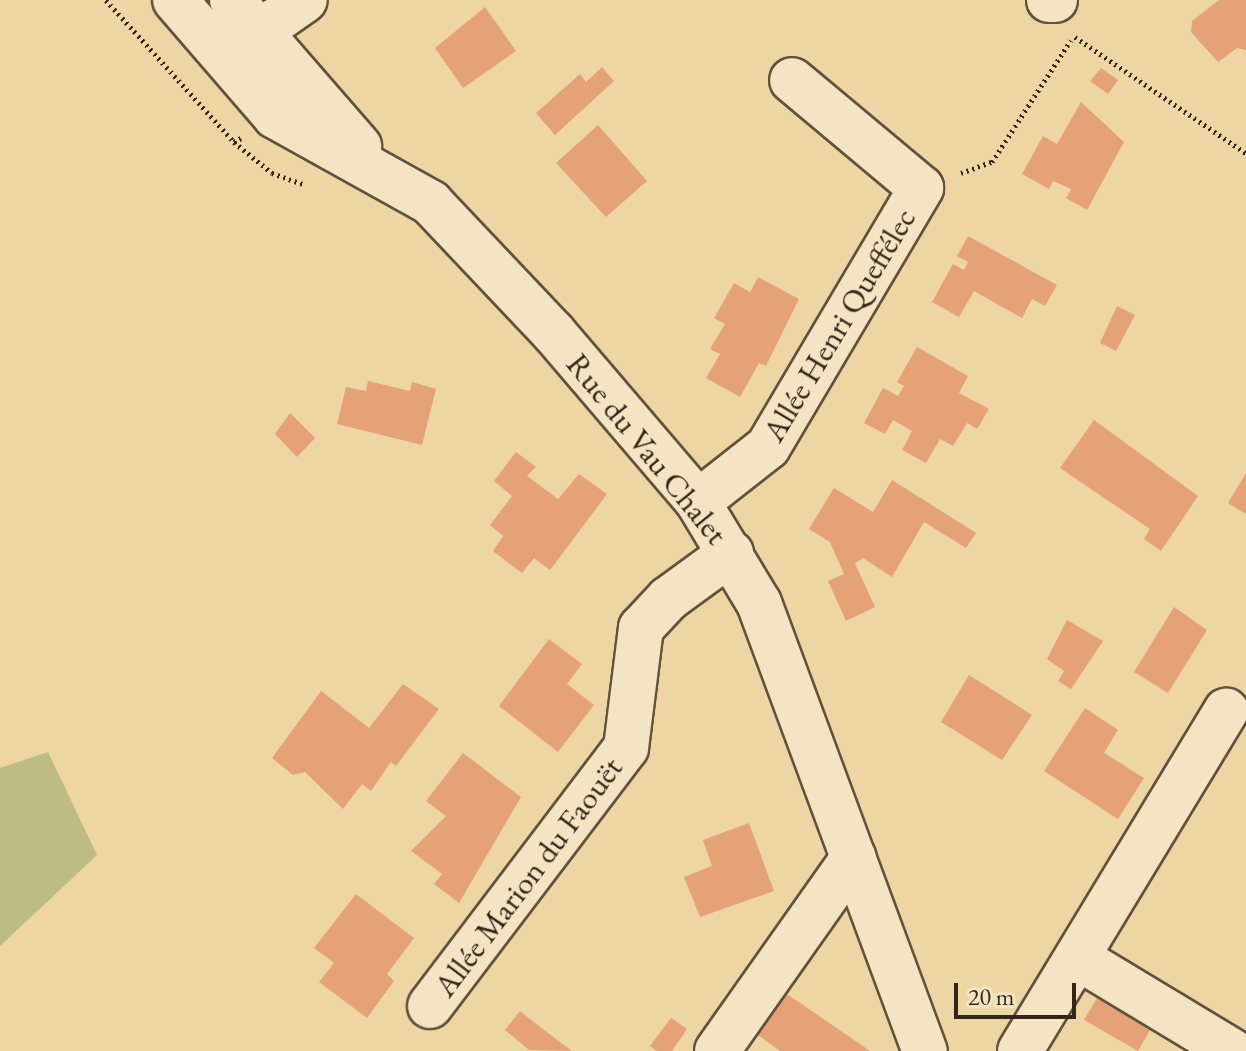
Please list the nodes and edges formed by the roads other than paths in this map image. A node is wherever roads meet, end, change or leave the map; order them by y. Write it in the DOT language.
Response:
graph roads {
  1 [pos="175,0"];
  2 [pos="305,0"];
  3 [pos="238,30"];
  4 [pos="792,80"];
  5 [pos="698,502"];
  6 [pos="731,553"];
  7 [pos="1226,711"];
  8 [pos="854,857"];
  9 [pos="1078,958"];
  10 [pos="430,1006"];
  11 [pos="717,1051"];
  12 [pos="925,1051"];
  13 [pos="1020,1051"];
  14 [pos="1232,1051"];
  1 -- 3 [label="street, Rue du Vau Chalet"];
  2 -- 3 [label="street"];
  3 -- 5 [label="street, Rue du Vau Chalet"];
  4 -- 5 [label="street, Allée Henri Queffélec"];
  5 -- 6 [label="street, Rue du Vau Chalet"];
  6 -- 8 [label="street, Rue du Vau Chalet"];
  6 -- 10 [label="street, Allée Marion du Faouët"];
  7 -- 9 [label="street"];
  8 -- 11 [label="street"];
  8 -- 12 [label="street, Rue du Vau Chalet"];
  9 -- 13 [label="street"];
  9 -- 14 [label="street"];
}
